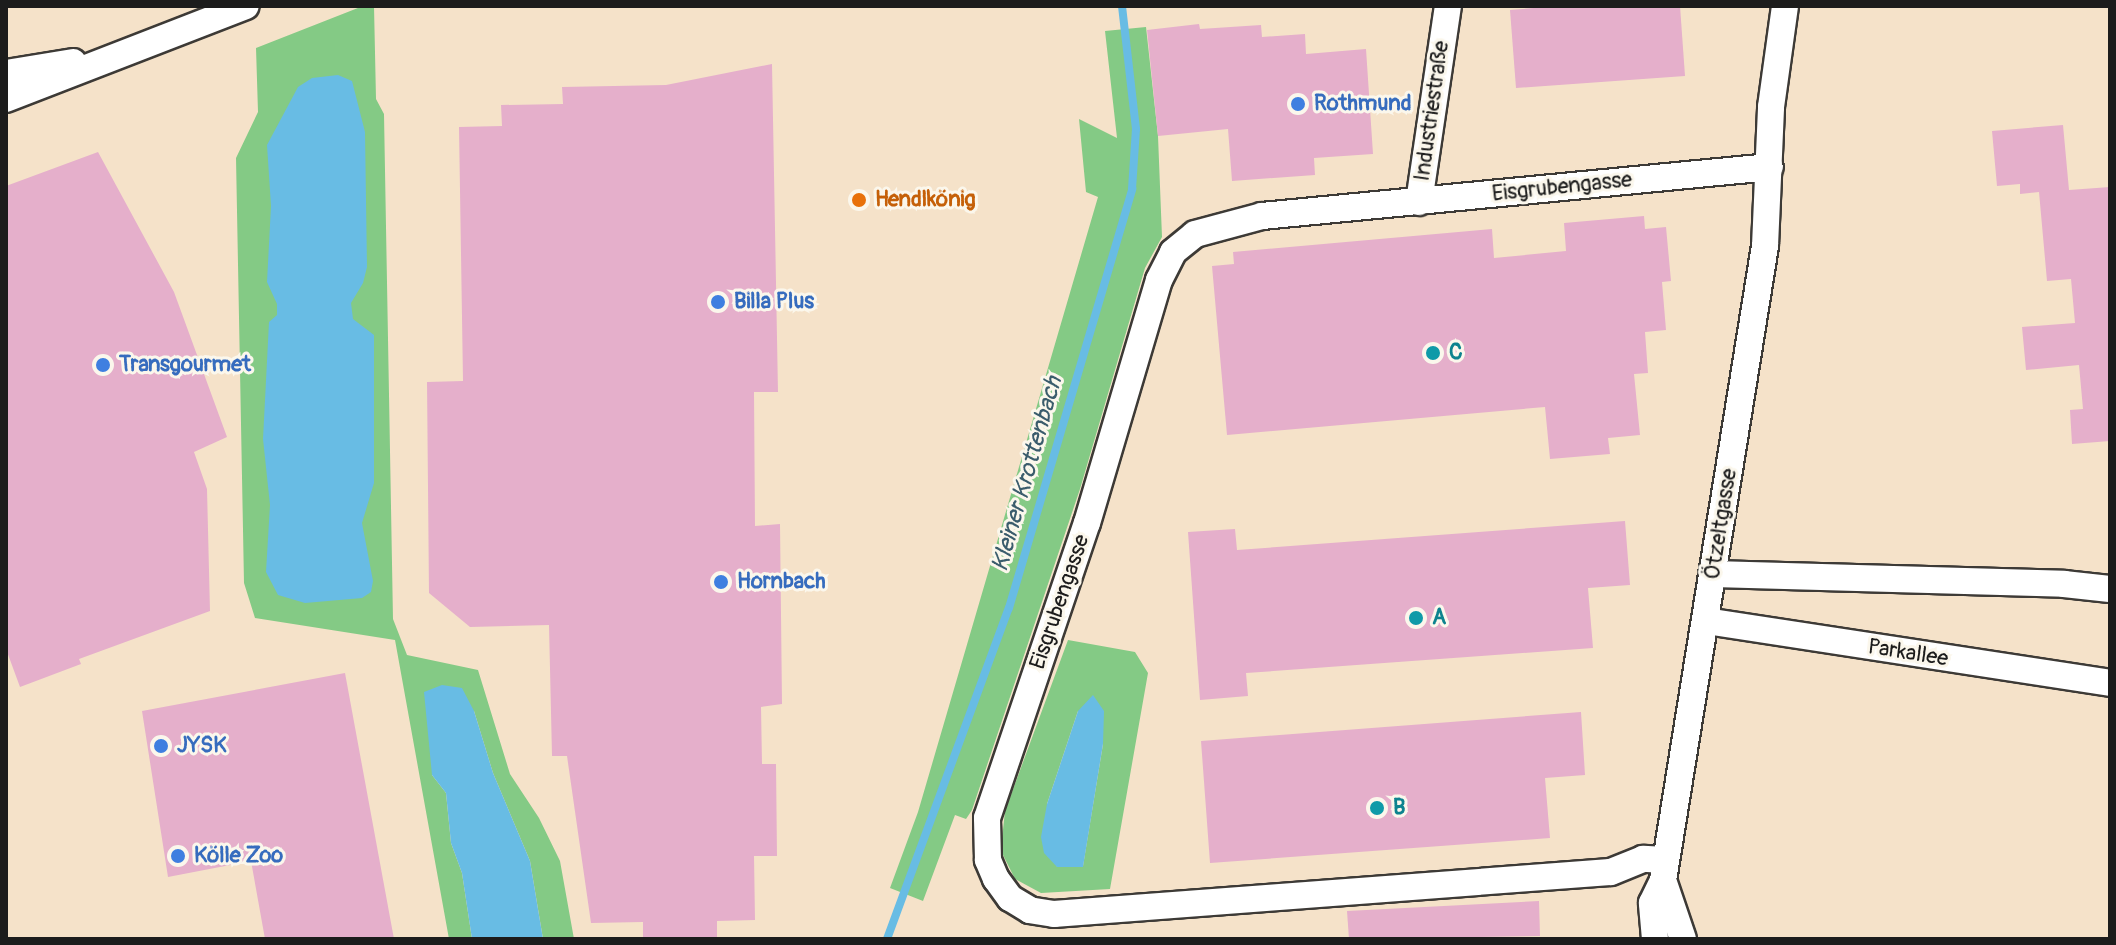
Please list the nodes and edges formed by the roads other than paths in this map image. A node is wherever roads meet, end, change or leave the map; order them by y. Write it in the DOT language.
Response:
graph roads {
  1 [pos="246,6"];
  2 [pos="1785,6"];
  3 [pos="1446,13"];
  4 [pos="124,54"];
  5 [pos="6,73"];
  6 [pos="6,99"];
  7 [pos="1770,167"];
  8 [pos="1419,202"];
  9 [pos="1713,574"];
  10 [pos="2110,589"];
  11 [pos="1706,621"];
  12 [pos="2110,683"];
  13 [pos="1664,870"];
  14 [pos="1655,939"];
  15 [pos="1683,939"];
  1 -- 4 [label="street"];
  2 -- 7 [label="street, Ötzeltgasse"];
  3 -- 8 [label="street, Industriestraße"];
  4 -- 5 [label="street"];
  4 -- 6 [label="street"];
  7 -- 8 [label="street, Eisgrubengasse"];
  7 -- 9 [label="street, Ötzeltgasse"];
  8 -- 13 [label="street, Eisgrubengasse"];
  9 -- 10 [label="street"];
  9 -- 11 [label="street, Ötzeltgasse"];
  11 -- 12 [label="street, Parkallee"];
  11 -- 13 [label="street, Ötzeltgasse"];
  13 -- 14 [label="street, Ötzeltgasse"];
  13 -- 15 [label="street, Ötzeltgasse"];
}
